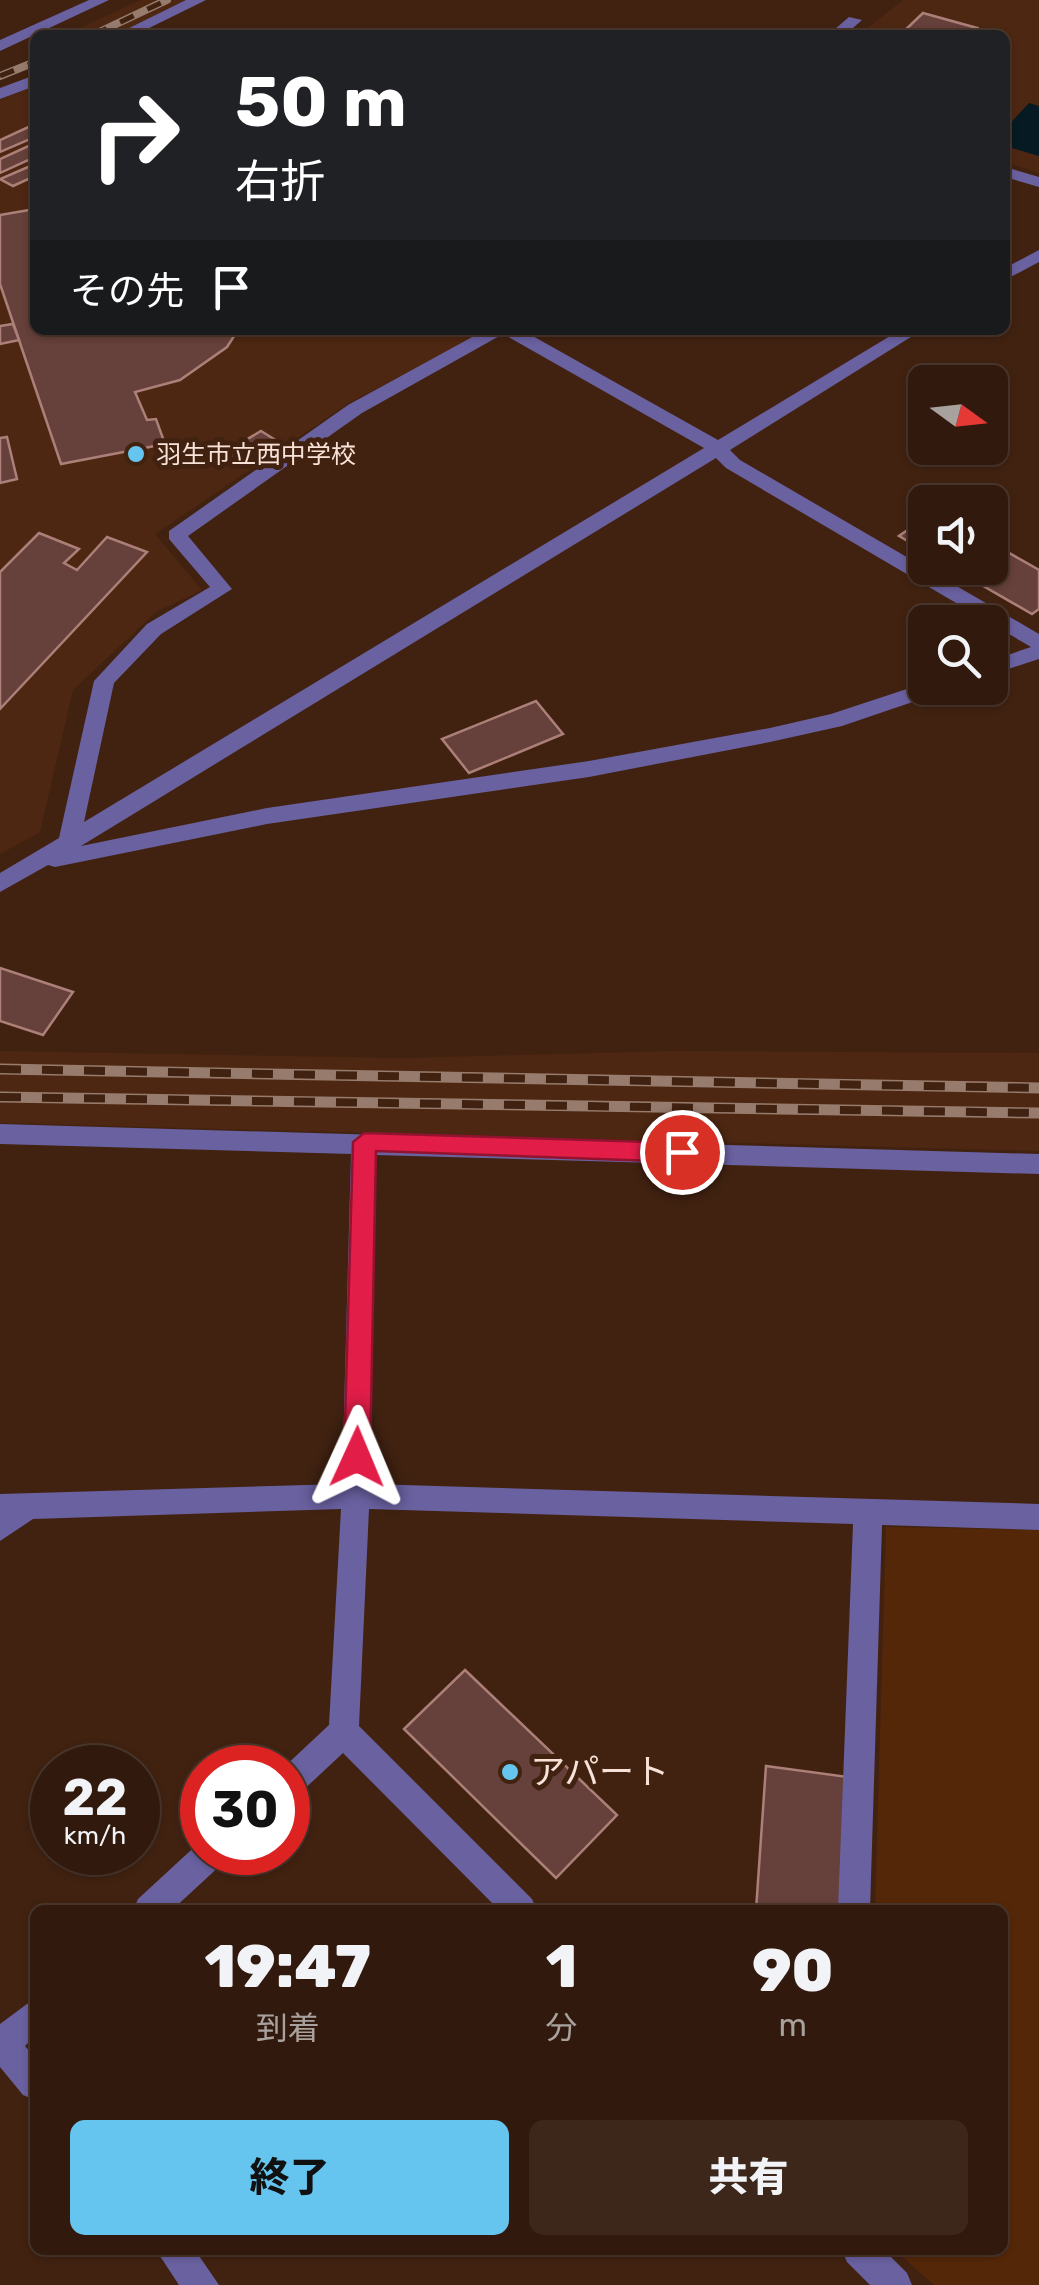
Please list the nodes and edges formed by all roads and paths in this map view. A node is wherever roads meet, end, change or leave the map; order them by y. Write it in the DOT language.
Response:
graph roads {
  1 [pos="101,0"];
  2 [pos="198,0"];
  3 [pos="854,20"];
  4 [pos="134,30"];
  5 [pos="842,30"];
  6 [pos="5,39"];
  7 [pos="30,52"];
  8 [pos="30,82"];
  9 [pos="0,94"];
  10 [pos="1010,173"];
  11 [pos="1039,182"];
  12 [pos="1039,255"];
  13 [pos="1010,273"];
  14 [pos="489,335"];
  15 [pos="525,335"];
  16 [pos="905,335"];
  17 [pos="716,448"];
  18 [pos="1039,643"];
  19 [pos="1039,652"];
  20 [pos="1008,662"];
  21 [pos="908,696"];
  22 [pos="68,846"];
  23 [pos="43,861"];
  24 [pos="0,884"];
  25 [pos="0,1134"];
  26 [pos="364,1142"];
  27 [pos="1039,1164"];
  28 [pos="356,1496"];
  29 [pos="14,1506"];
  30 [pos="868,1513"];
  31 [pos="1039,1518"];
  32 [pos="0,1528"];
  33 [pos="344,1732"];
  34 [pos="310,1764"];
  35 [pos="187,1875"];
  36 [pos="154,1905"];
  37 [pos="516,1905"];
  38 [pos="854,1905"];
  39 [pos="30,2019"];
  40 [pos="1,2045"];
  41 [pos="30,2077"];
  42 [pos="177,2255"];
  43 [pos="864,2255"];
  44 [pos="202,2285"];
  45 [pos="895,2285"];
  1 -- 6 [label="street"];
  2 -- 4 [label="street"];
  3 -- 5 [label="street"];
  6 -- 7 [label="street"];
  8 -- 9 [label="street"];
  10 -- 11 [label="street"];
  12 -- 13 [label="street"];
  14 -- 22 [label="street"];
  15 -- 17 [label="street"];
  16 -- 17 [label="street"];
  17 -- 18 [label="street"];
  17 -- 22 [label="street"];
  19 -- 20 [label="street"];
  21 -- 23 [label="street"];
  22 -- 23 [label="street"];
  23 -- 24 [label="street"];
  25 -- 26 [label="street"];
  26 -- 27 [label="street"];
  26 -- 28 [label="street"];
  28 -- 29 [label="street"];
  28 -- 30 [label="street"];
  28 -- 33 [label="street"];
  29 -- 32 [label="street"];
  30 -- 31 [label="street"];
  30 -- 38 [label="street"];
  33 -- 34 [label="street"];
  33 -- 37 [label="street"];
  35 -- 36 [label="street"];
  39 -- 40 [label="street"];
  40 -- 41 [label="street"];
  42 -- 44 [label="street"];
  43 -- 45 [label="street"];
}
